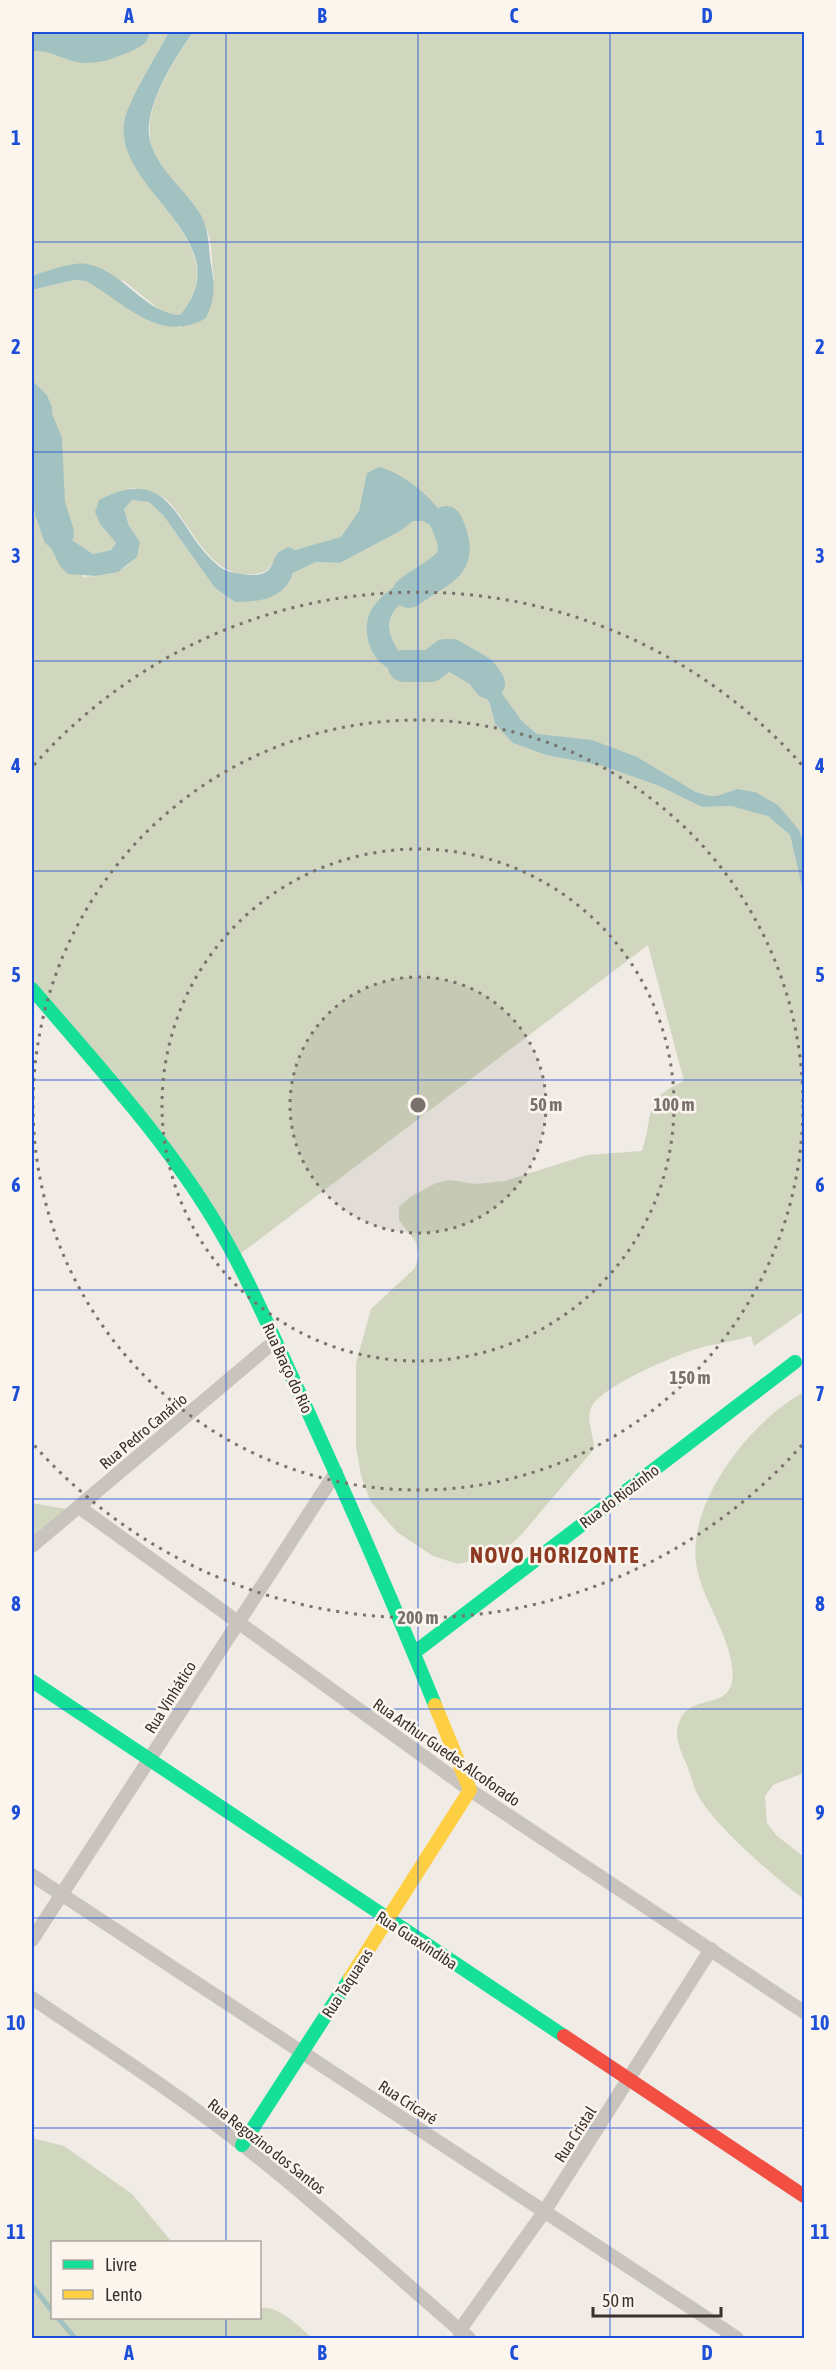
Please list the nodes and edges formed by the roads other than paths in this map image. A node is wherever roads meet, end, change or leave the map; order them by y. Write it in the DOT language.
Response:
graph roads {
  1 [pos="32,989"];
  2 [pos="275,1341"];
  3 [pos="795,1362"];
  4 [pos="336,1472"];
  5 [pos="79,1507"];
  6 [pos="32,1546"];
  7 [pos="237,1621"];
  8 [pos="416,1652"];
  9 [pos="32,1681"];
  10 [pos="150,1759"];
  11 [pos="470,1790"];
  12 [pos="32,1875"];
  13 [pos="60,1895"];
  14 [pos="387,1920"];
  15 [pos="32,1940"];
  16 [pos="711,1950"];
  17 [pos="32,1998"];
  18 [pos="804,2012"];
  19 [pos="302,2053"];
  20 [pos="630,2079"];
  21 [pos="242,2145"];
  22 [pos="804,2196"];
  23 [pos="544,2212"];
  24 [pos="464,2335"];
  25 [pos="737,2338"];
  1 -- 2 [label="street, Rua Braço do Rio"];
  2 -- 4 [label="street, Rua Braço do Rio"];
  2 -- 5 [label="street, Rua Pedro Canário"];
  3 -- 8 [label="street, Rua do Riozinho"];
  4 -- 7 [label="street, Rua Vinhático"];
  4 -- 8 [label="street, Rua Braço do Rio"];
  5 -- 6 [label="street, Rua Pedro Canário"];
  5 -- 7 [label="street, Rua Arthur Guedes Alcoforado"];
  7 -- 10 [label="street, Rua Vinhático"];
  7 -- 11 [label="street, Rua Arthur Guedes Alcoforado"];
  8 -- 11 [label="street, Rua Braço do Rio"];
  9 -- 10 [label="street, Rua Guaxindiba"];
  10 -- 13 [label="street, Rua Vinhático"];
  10 -- 14 [label="street, Rua Guaxindiba"];
  11 -- 14 [label="street, Rua Taquaras"];
  11 -- 16 [label="street, Rua Arthur Guedes Alcoforado"];
  12 -- 13 [label="street, Rua Cricaré"];
  13 -- 15 [label="street, Rua Vinhático"];
  13 -- 19 [label="street, Rua Cricaré"];
  14 -- 19 [label="street, Rua Taquaras"];
  14 -- 20 [label="street, Rua Guaxindiba"];
  16 -- 18 [label="street, Rua Arthur Guedes Alcoforado"];
  16 -- 20 [label="street, Rua Cristal"];
  17 -- 21 [label="street, Rua Regozino dos Santos"];
  19 -- 21 [label="street, Rua Taquaras"];
  19 -- 23 [label="street, Rua Cricaré"];
  20 -- 22 [label="street, Rua Guaxindiba"];
  20 -- 23 [label="street, Rua Cristal"];
  21 -- 24 [label="street, Rua Regozino dos Santos"];
  23 -- 24 [label="street, Rua Cristal"];
  23 -- 25 [label="street, Rua Cricaré"];
}
